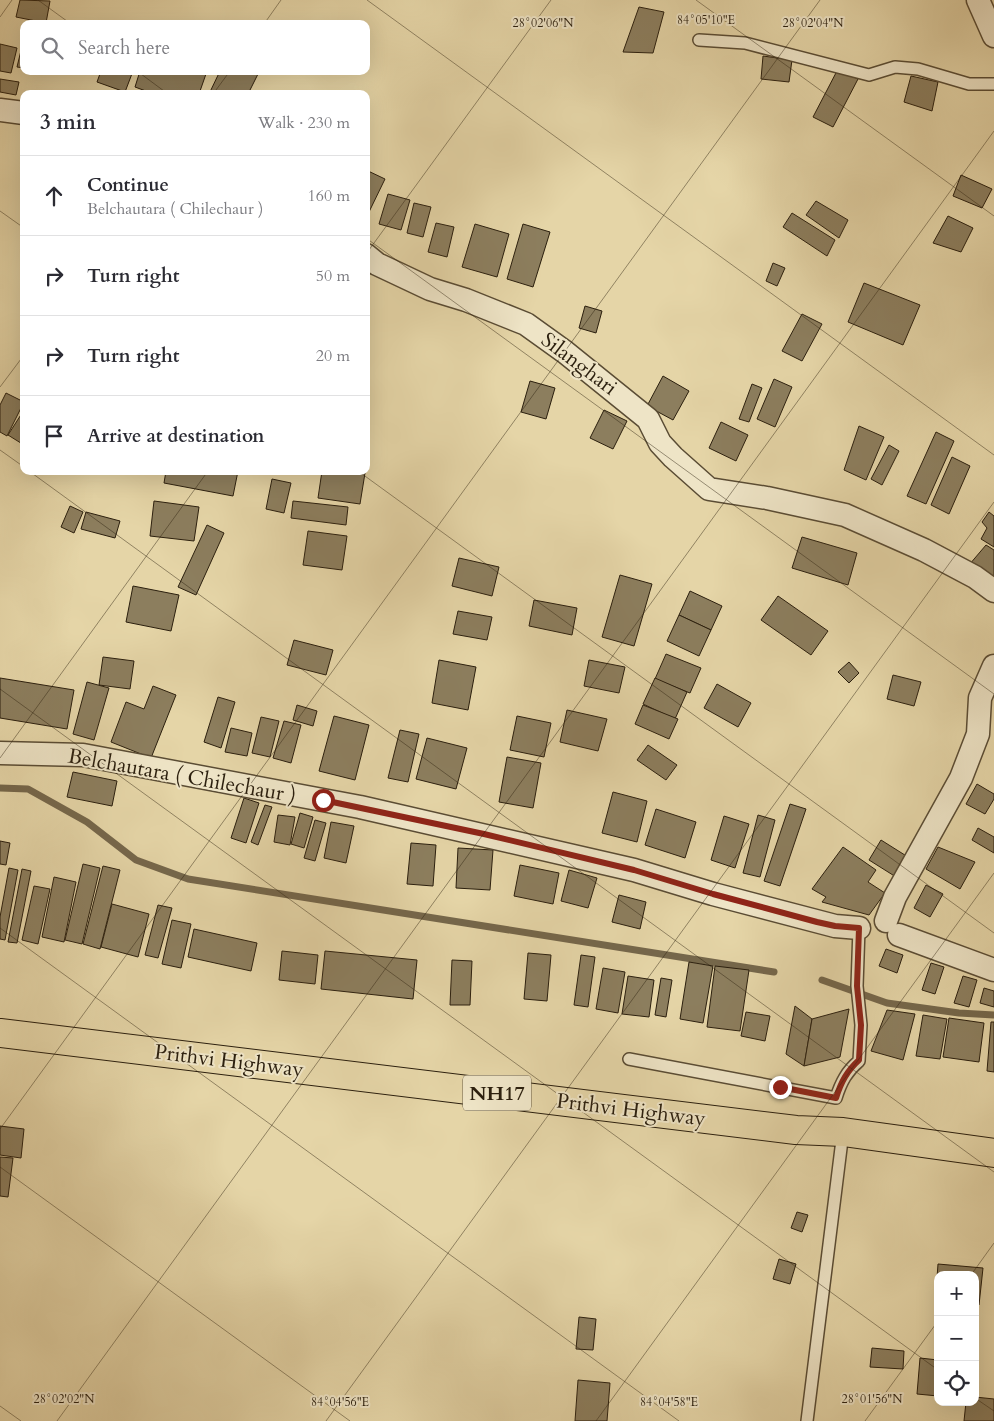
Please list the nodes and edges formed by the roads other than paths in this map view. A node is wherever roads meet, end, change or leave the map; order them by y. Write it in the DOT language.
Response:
graph roads {
  1 [pos="978,0"];
  2 [pos="994,36"];
  3 [pos="699,40"];
  4 [pos="994,84"];
  5 [pos="0,110"];
  6 [pos="20,112"];
  7 [pos="370,258"];
  8 [pos="994,592"];
  9 [pos="994,666"];
  10 [pos="987,704"];
  11 [pos="0,753"];
  12 [pos="859,928"];
  13 [pos="994,970"];
  14 [pos="0,1033"];
  15 [pos="628,1059"];
  16 [pos="843,1132"];
  17 [pos="994,1153"];
  18 [pos="807,1421"];
  1 -- 2 [label="street"];
  3 -- 4 [label="lane"];
  5 -- 6 [label="street"];
  7 -- 8 [label="street, Silanghari"];
  9 -- 10 [label="street"];
  10 -- 13 [label="street"];
  11 -- 12 [label="street, Belchautara ( Chilechaur )"];
  12 -- 15 [label="lane"];
  14 -- 16 [label="highway, Prithvi Highway / NH17"];
  16 -- 17 [label="highway, Prithvi Highway / NH17"];
  16 -- 18 [label="lane"];
}
